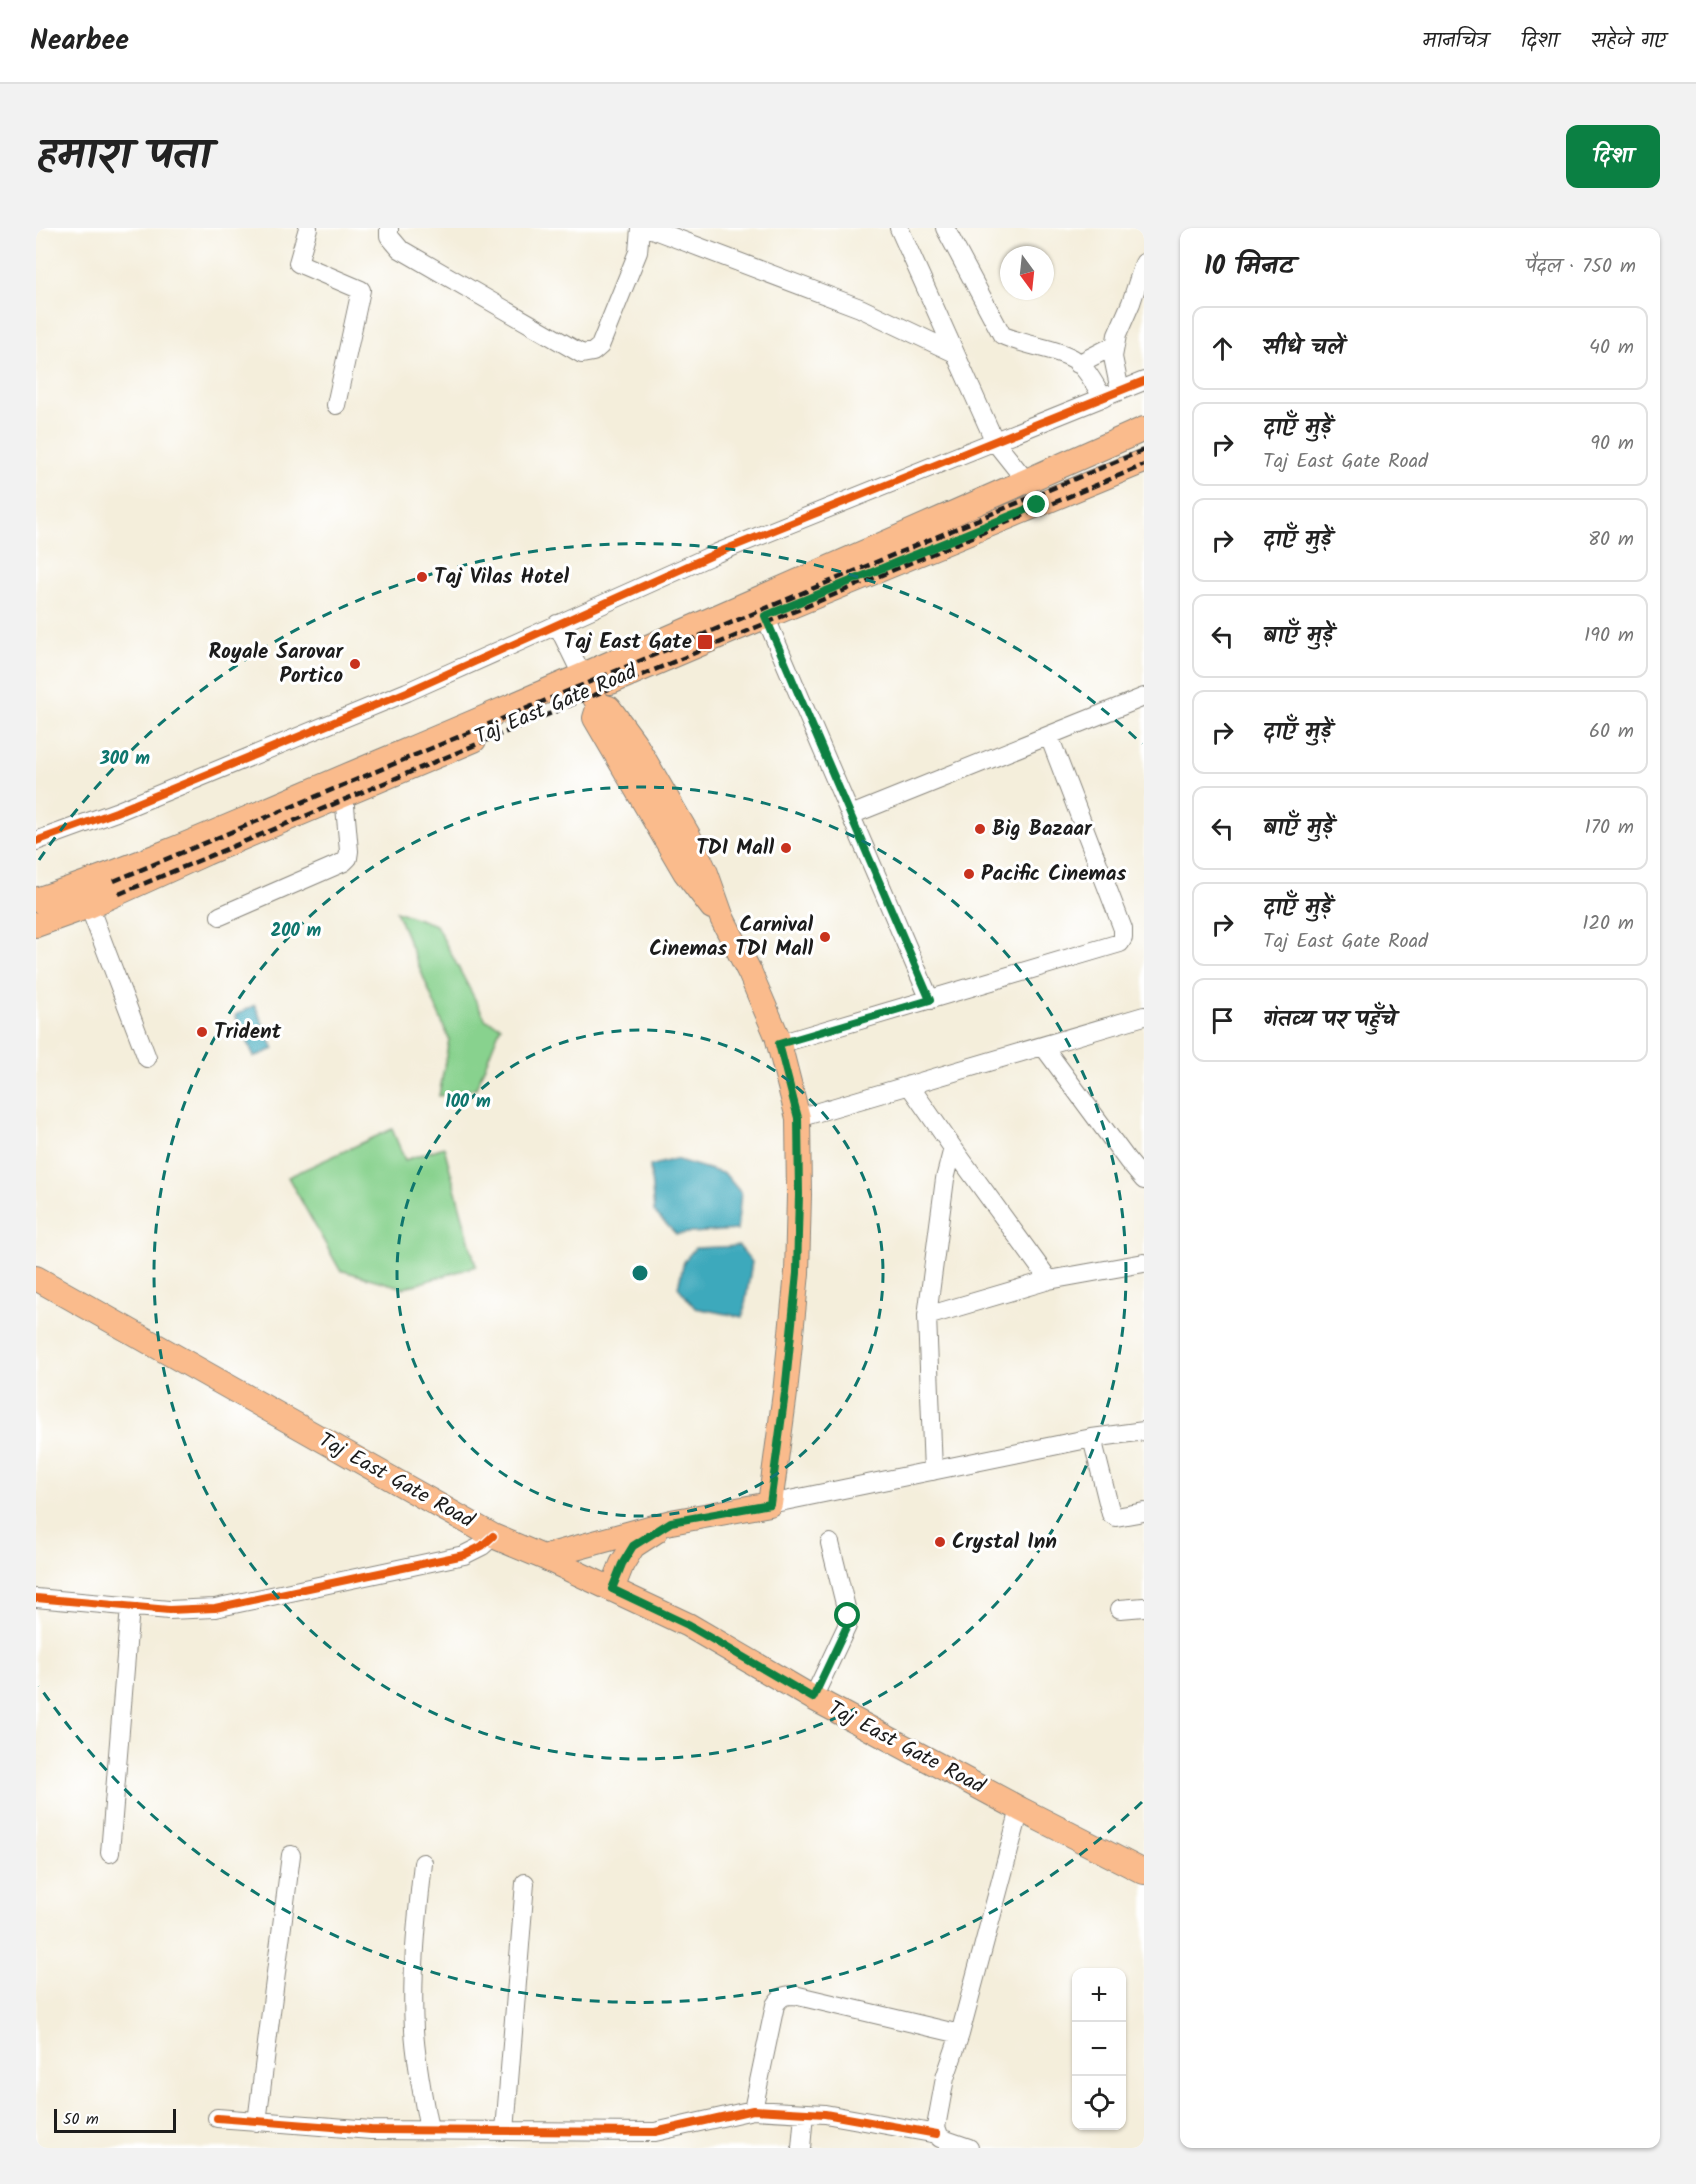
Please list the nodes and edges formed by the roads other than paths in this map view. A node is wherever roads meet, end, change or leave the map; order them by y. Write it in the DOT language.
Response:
graph roads {
  1 [pos="308,228"];
  2 [pos="388,228"];
  3 [pos="640,228"];
  4 [pos="650,228"];
  5 [pos="899,228"];
  6 [pos="945,228"];
  7 [pos="1144,263"];
  8 [pos="1115,345"];
  9 [pos="955,353"];
  10 [pos="1078,364"];
  11 [pos="1144,381"];
  12 [pos="1111,394"];
  13 [pos="336,405"];
  14 [pos="1144,429"];
  15 [pos="995,442"];
  16 [pos="1144,461"];
  17 [pos="1026,481"];
  18 [pos="765,616"];
  19 [pos="557,624"];
  20 [pos="591,691"];
  21 [pos="1144,697"];
  22 [pos="1049,736"];
  23 [pos="344,795"];
  24 [pos="851,815"];
  25 [pos="36,841"];
  26 [pos="36,900"];
  27 [pos="89,906"];
  28 [pos="220,916"];
  29 [pos="36,925"];
  30 [pos="930,1000"];
  31 [pos="1144,1016"];
  32 [pos="779,1044"];
  33 [pos="1044,1046"];
  34 [pos="147,1058"];
  35 [pos="909,1085"];
  36 [pos="798,1118"];
  37 [pos="953,1148"];
  38 [pos="1144,1180"];
  39 [pos="1144,1263"];
  40 [pos="36,1278"];
  41 [pos="1049,1281"];
  42 [pos="927,1316"];
  43 [pos="1144,1431"];
  44 [pos="1092,1438"];
  45 [pos="933,1471"];
  46 [pos="770,1504"];
  47 [pos="1144,1512"];
  48 [pos="671,1522"];
  49 [pos="493,1536"];
  50 [pos="830,1544"];
  51 [pos="543,1557"];
  52 [pos="612,1589"];
  53 [pos="36,1598"];
  54 [pos="130,1607"];
  55 [pos="1144,1607"];
  56 [pos="1120,1609"];
  57 [pos="813,1698"];
  58 [pos="1020,1809"];
  59 [pos="110,1853"];
  60 [pos="291,1855"];
  61 [pos="423,1863"];
  62 [pos="1144,1872"];
  63 [pos="525,1883"];
  64 [pos="960,2034"];
  65 [pos="753,2110"];
  66 [pos="804,2114"];
  67 [pos="217,2118"];
  68 [pos="256,2122"];
  69 [pos="429,2130"];
  70 [pos="505,2131"];
  71 [pos="937,2134"];
  72 [pos="481,2139"];
  73 [pos="585,2140"];
  74 [pos="801,2148"];
  75 [pos="969,2148"];
  1 -- 13 [label="street"];
  2 -- 3 [label="street"];
  4 -- 9 [label="street"];
  5 -- 9 [label="street"];
  6 -- 10 [label="street"];
  7 -- 8 [label="street"];
  8 -- 10 [label="street"];
  8 -- 12 [label="street"];
  9 -- 15 [label="street"];
  10 -- 12 [label="street"];
  11 -- 12 [label="street"];
  12 -- 15 [label="street"];
  14 -- 17 [label="main road"];
  15 -- 17 [label="street"];
  15 -- 19 [label="street"];
  16 -- 18 [label="main road, Taj East Gate Road"];
  17 -- 20 [label="main road"];
  18 -- 20 [label="main road, Taj East Gate Road"];
  18 -- 24 [label="street"];
  19 -- 20 [label="street"];
  19 -- 25 [label="street"];
  20 -- 23 [label="main road, Taj East Gate Road"];
  20 -- 26 [label="main road"];
  20 -- 32 [label="main road"];
  21 -- 22 [label="street"];
  22 -- 24 [label="street"];
  22 -- 30 [label="street"];
  23 -- 27 [label="main road, Taj East Gate Road"];
  23 -- 28 [label="street"];
  24 -- 30 [label="street"];
  27 -- 29 [label="main road, Taj East Gate Road"];
  27 -- 34 [label="street"];
  30 -- 32 [label="street"];
  31 -- 33 [label="street"];
  32 -- 36 [label="main road"];
  33 -- 35 [label="street"];
  33 -- 38 [label="street"];
  35 -- 36 [label="street"];
  35 -- 37 [label="street"];
  36 -- 46 [label="main road"];
  37 -- 41 [label="street"];
  37 -- 42 [label="street"];
  39 -- 41 [label="street"];
  40 -- 49 [label="main road, Taj East Gate Road"];
  41 -- 42 [label="street"];
  42 -- 45 [label="street"];
  43 -- 44 [label="street"];
  44 -- 45 [label="street"];
  44 -- 47 [label="street"];
  45 -- 46 [label="street"];
  46 -- 48 [label="main road"];
  48 -- 51 [label="main road"];
  48 -- 52 [label="main road"];
  49 -- 51 [label="main road, Taj East Gate Road"];
  49 -- 54 [label="street"];
  50 -- 57 [label="street"];
  51 -- 52 [label="main road, Taj East Gate Road"];
  52 -- 57 [label="main road, Taj East Gate Road"];
  53 -- 54 [label="street"];
  54 -- 59 [label="street"];
  55 -- 56 [label="street"];
  57 -- 58 [label="main road, Taj East Gate Road"];
  58 -- 62 [label="main road, Taj East Gate Road"];
  58 -- 64 [label="street"];
  60 -- 68 [label="street"];
  61 -- 69 [label="street"];
  63 -- 70 [label="street"];
  64 -- 65 [label="street"];
  64 -- 71 [label="street"];
  65 -- 66 [label="street"];
  65 -- 73 [label="street"];
  66 -- 71 [label="street"];
  66 -- 74 [label="street"];
  67 -- 68 [label="street"];
  68 -- 69 [label="street"];
  69 -- 72 [label="street"];
  70 -- 72 [label="street"];
  70 -- 73 [label="street"];
  71 -- 75 [label="street"];
}
